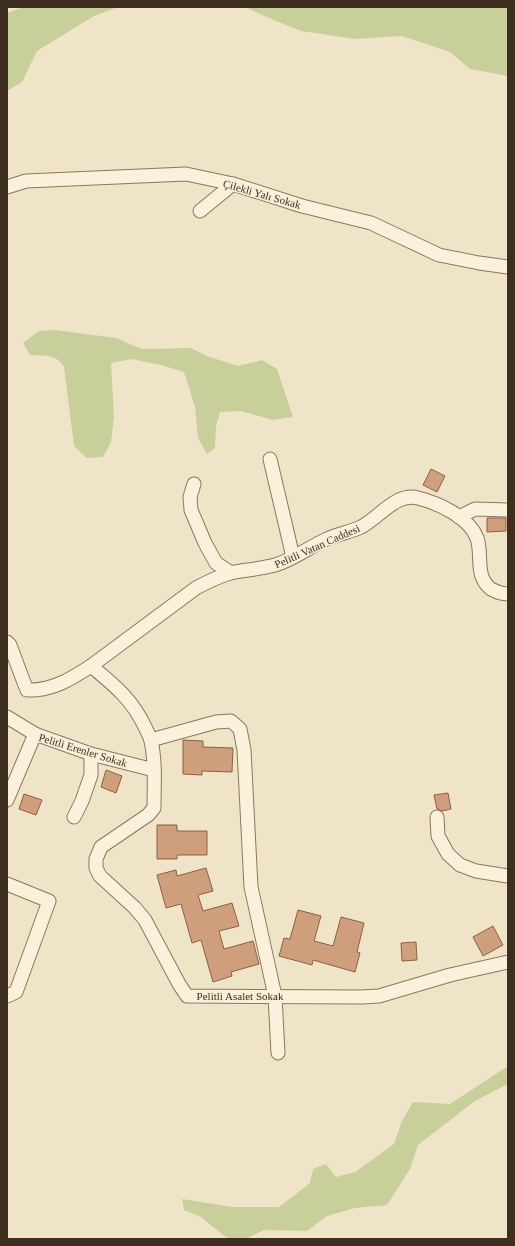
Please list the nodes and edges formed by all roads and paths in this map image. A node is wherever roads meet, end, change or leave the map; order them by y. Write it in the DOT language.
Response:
graph roads {
  1 [pos="233,184"];
  2 [pos="7,187"];
  3 [pos="200,211"];
  4 [pos="508,267"];
  5 [pos="270,459"];
  6 [pos="194,484"];
  7 [pos="508,510"];
  8 [pos="459,517"];
  9 [pos="293,557"];
  10 [pos="231,573"];
  11 [pos="508,594"];
  12 [pos="7,642"];
  13 [pos="91,666"];
  14 [pos="7,717"];
  15 [pos="34,734"];
  16 [pos="151,740"];
  17 [pos="91,754"];
  18 [pos="154,770"];
  19 [pos="7,800"];
  20 [pos="74,817"];
  21 [pos="437,817"];
  22 [pos="508,876"];
  23 [pos="7,884"];
  24 [pos="508,962"];
  25 [pos="7,996"];
  26 [pos="275,996"];
  27 [pos="278,1053"];
  1 -- 2 [label="street, Çilekli Yalı Sokak"];
  1 -- 3 [label="street"];
  1 -- 4 [label="street, Çilekli Yalı Sokak"];
  5 -- 9 [label="street"];
  6 -- 10 [label="street"];
  7 -- 8 [label="street"];
  8 -- 9 [label="street, Pelitli Vatan Caddesi"];
  8 -- 11 [label="street, Pelitli Vatan Caddesi"];
  9 -- 10 [label="street, Pelitli Vatan Caddesi"];
  10 -- 13 [label="street, Pelitli Vatan Caddesi"];
  12 -- 13 [label="street, Pelitli Vatan Caddesi"];
  13 -- 16 [label="street, Pelitli Asalet Sokak"];
  14 -- 15 [label="street"];
  15 -- 17 [label="street, Pelitli Erenler Sokak"];
  15 -- 19 [label="street, Pelitli Erenler Sokak"];
  16 -- 18 [label="street, Pelitli Asalet Sokak"];
  16 -- 26 [label="street"];
  17 -- 18 [label="street, Pelitli Erenler Sokak"];
  17 -- 20 [label="street"];
  18 -- 26 [label="street, Pelitli Asalet Sokak"];
  21 -- 22 [label="street"];
  23 -- 25 [label="street"];
  24 -- 26 [label="street, Pelitli Asalet Sokak"];
  26 -- 27 [label="street"];
}
